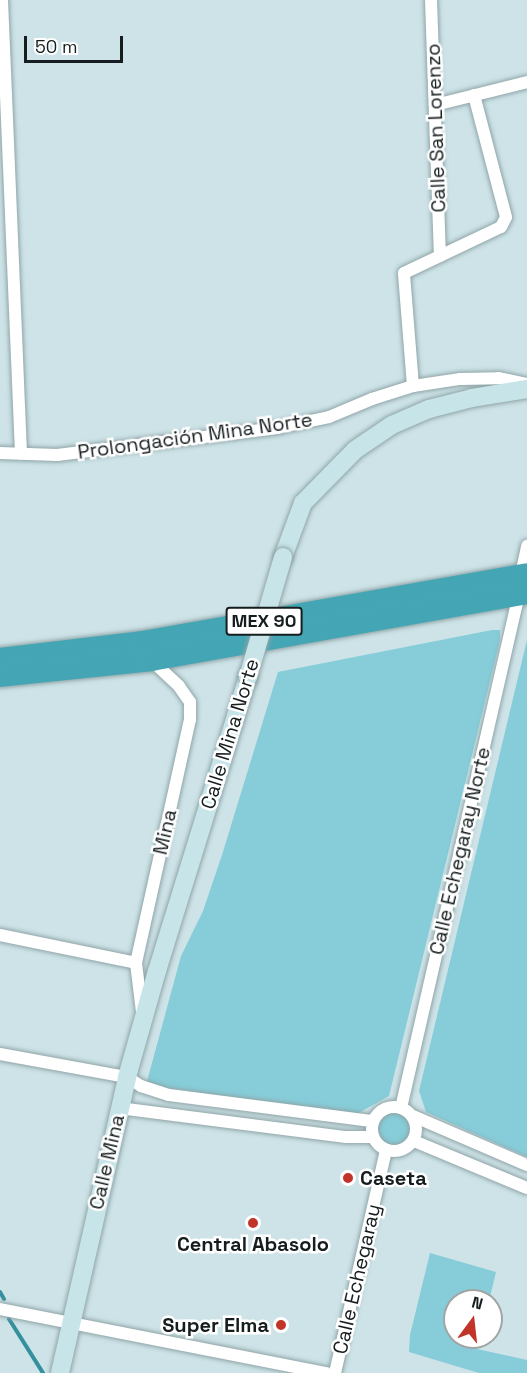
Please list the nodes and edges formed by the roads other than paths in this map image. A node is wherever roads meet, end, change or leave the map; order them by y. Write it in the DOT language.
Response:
graph roads {
  1 [pos="2,0"];
  2 [pos="431,0"];
  3 [pos="527,82"];
  4 [pos="3,88"];
  5 [pos="474,95"];
  6 [pos="435,105"];
  7 [pos="0,223"];
  8 [pos="14,225"];
  9 [pos="440,256"];
  10 [pos="527,384"];
  11 [pos="413,386"];
  12 [pos="527,389"];
  13 [pos="0,453"];
  14 [pos="21,454"];
  15 [pos="527,546"];
  16 [pos="523,584"];
  17 [pos="0,658"];
  18 [pos="151,660"];
  19 [pos="0,676"];
  20 [pos="0,935"];
  21 [pos="136,963"];
  22 [pos="143,1019"];
  23 [pos="0,1054"];
  24 [pos="127,1077"];
  25 [pos="119,1108"];
  26 [pos="401,1108"];
  27 [pos="413,1116"];
  28 [pos="374,1121"];
  29 [pos="373,1137"];
  30 [pos="414,1141"];
  31 [pos="386,1150"];
  32 [pos="527,1165"];
  33 [pos="527,1188"];
  34 [pos="0,1309"];
  35 [pos="71,1321"];
  36 [pos="60,1373"];
  37 [pos="327,1373"];
  38 [pos="335,1373"];
  1 -- 4 [label="street"];
  2 -- 6 [label="street, Calle San Lorenzo"];
  3 -- 5 [label="street"];
  4 -- 8 [label="street"];
  5 -- 6 [label="street"];
  5 -- 9 [label="street"];
  6 -- 9 [label="street, Calle San Lorenzo"];
  7 -- 8 [label="street"];
  8 -- 14 [label="street"];
  9 -- 11 [label="street"];
  10 -- 11 [label="street, Prolongación Mina Norte"];
  11 -- 14 [label="street, Prolongación Mina Norte"];
  12 -- 22 [label="street, Calle Mina Norte, bridge"];
  13 -- 14 [label="street, Prolongación Mina Norte"];
  15 -- 16 [label="street, Calle Echegaray Norte"];
  16 -- 17 [label="highway, MEX 90"];
  16 -- 18 [label="highway, MEX 90"];
  16 -- 26 [label="street, Calle Echegaray Norte"];
  18 -- 19 [label="highway, MEX 90"];
  18 -- 21 [label="street, Mina"];
  20 -- 21 [label="street"];
  21 -- 22 [label="street, Mina"];
  22 -- 24 [label="street, Calle Mina Norte"];
  23 -- 24 [label="street"];
  24 -- 25 [label="street, Calle Mina"];
  24 -- 28 [label="street"];
  25 -- 29 [label="street"];
  25 -- 35 [label="street, Calle Mina"];
  26 -- 27 [label="street"];
  26 -- 28 [label="street"];
  27 -- 30 [label="street"];
  27 -- 32 [label="street"];
  28 -- 29 [label="street"];
  29 -- 31 [label="street"];
  30 -- 31 [label="street"];
  30 -- 33 [label="street"];
  31 -- 38 [label="street, Calle Echegaray"];
  34 -- 35 [label="street"];
  35 -- 36 [label="street, Calle Mina"];
  35 -- 37 [label="street"];
}
